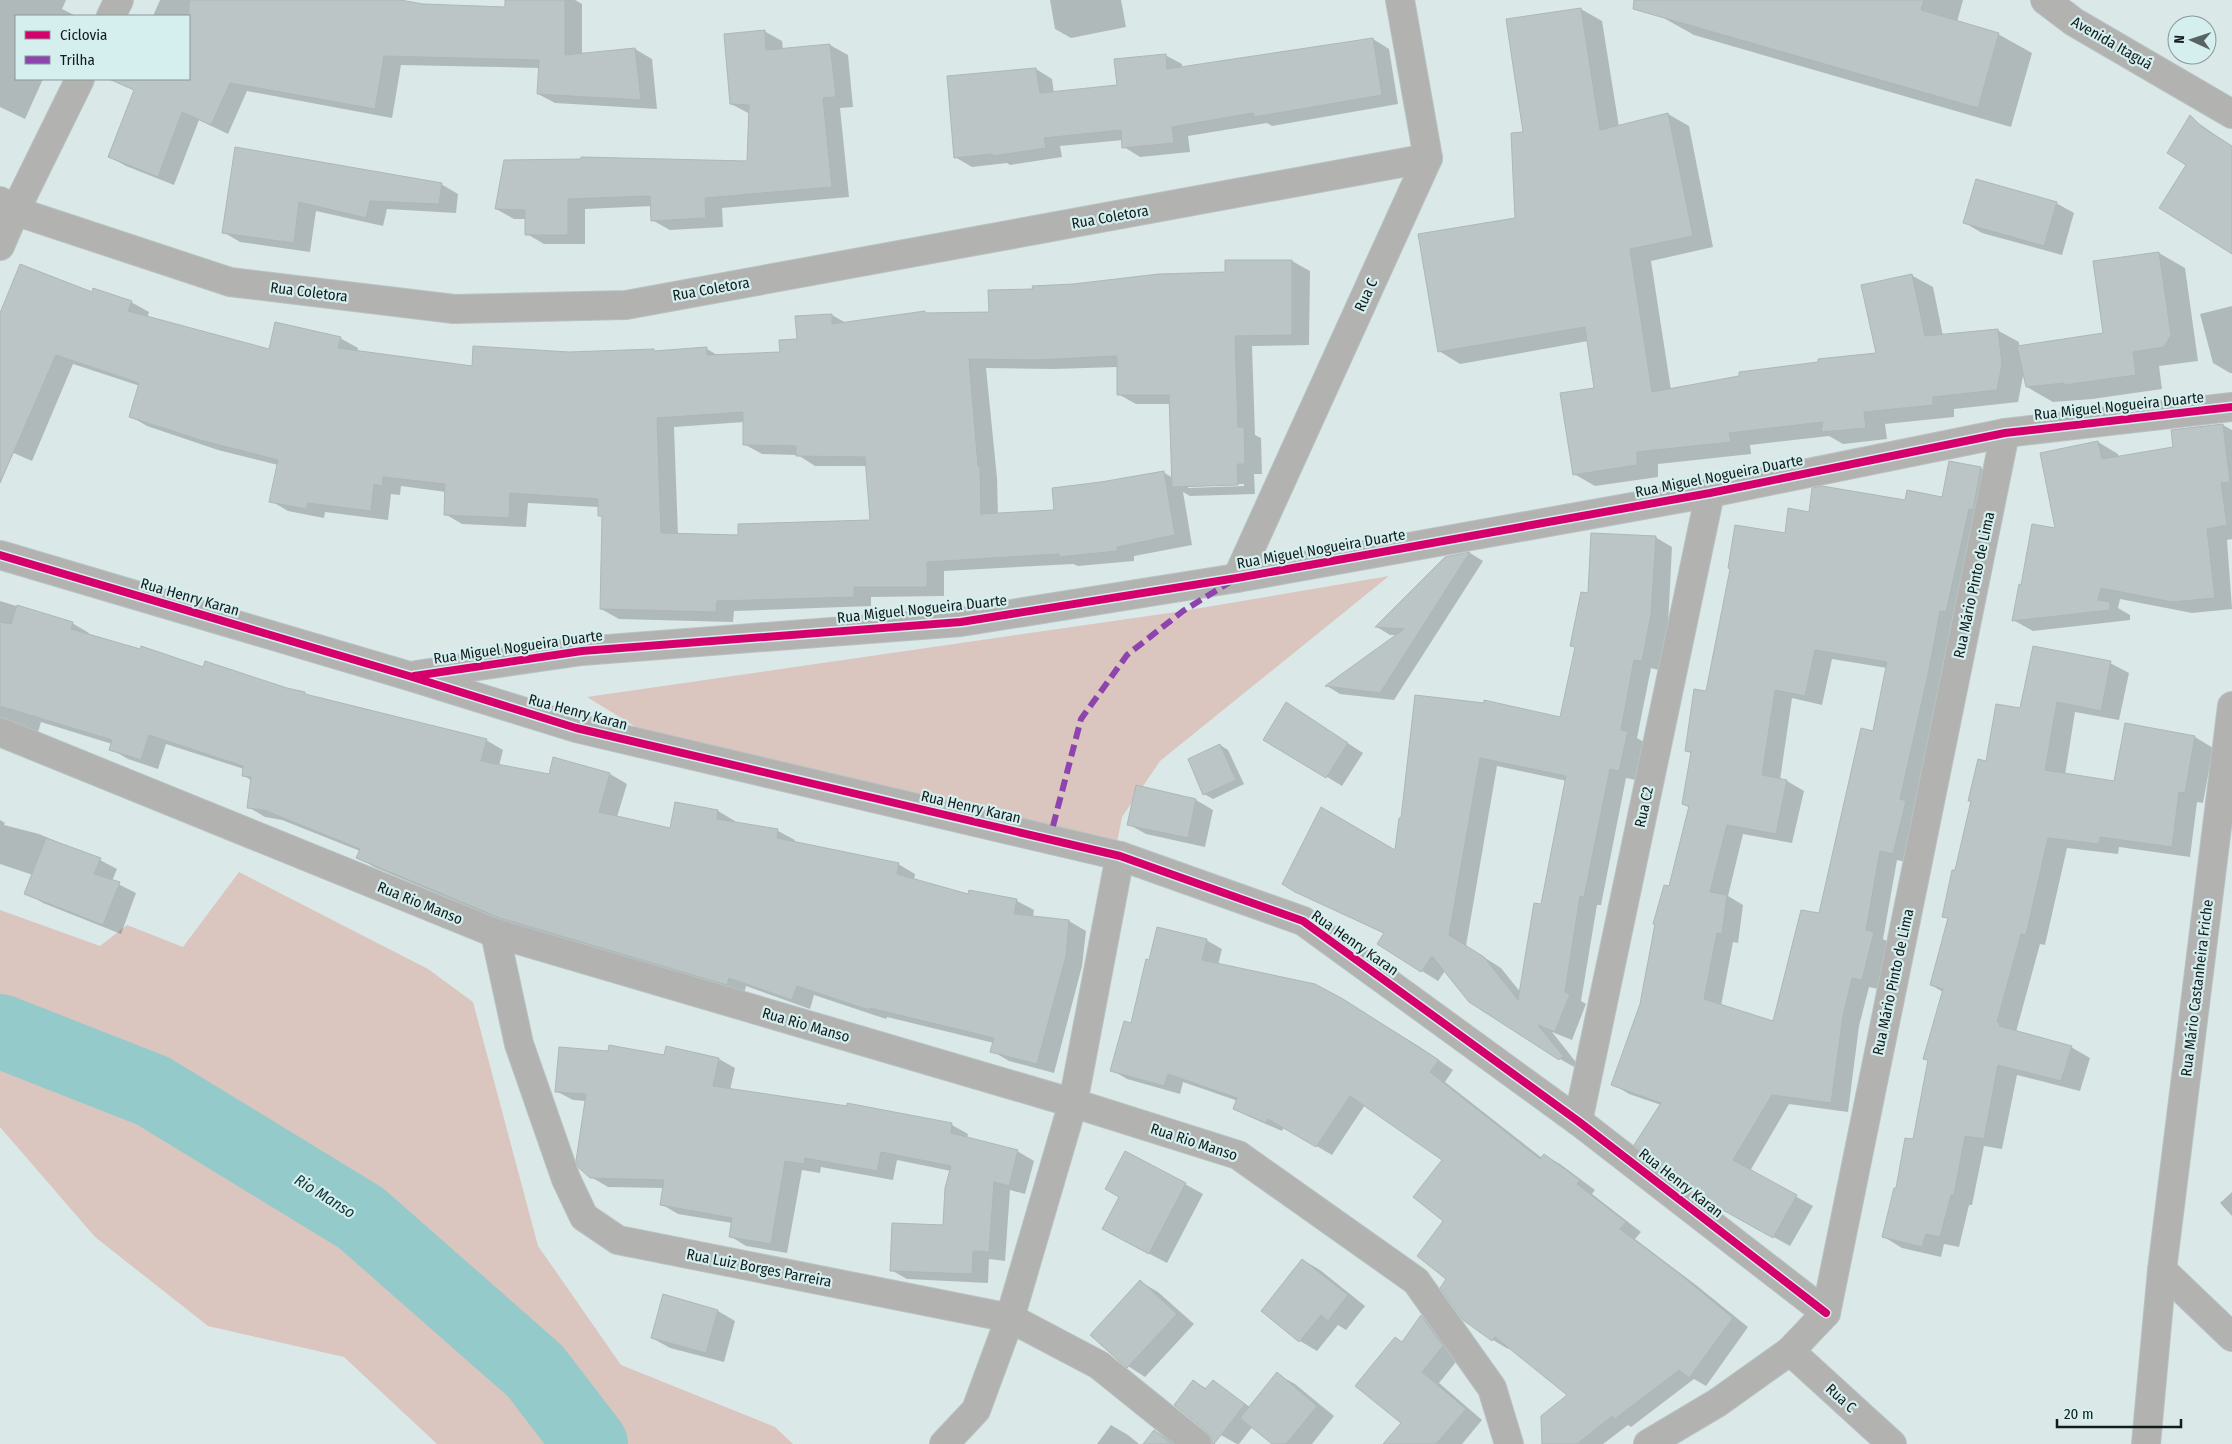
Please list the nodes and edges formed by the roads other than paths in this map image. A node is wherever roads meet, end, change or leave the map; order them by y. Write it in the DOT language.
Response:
graph roads {
  1 [pos="118,0"];
  2 [pos="1400,0"];
  3 [pos="2045,0"];
  4 [pos="110,15"];
  5 [pos="79,80"];
  6 [pos="2232,114"];
  7 [pos="1428,158"];
  8 [pos="7,206"];
  9 [pos="0,246"];
  10 [pos="2232,407"];
  11 [pos="2005,433"];
  12 [pos="1710,493"];
  13 [pos="0,555"];
  14 [pos="1237,578"];
  15 [pos="409,676"];
  16 [pos="2232,706"];
  17 [pos="0,732"];
  18 [pos="1120,856"];
  19 [pos="495,933"];
  20 [pos="1073,1103"];
  21 [pos="1578,1121"];
  22 [pos="2162,1270"];
  23 [pos="1826,1313"];
  24 [pos="1010,1318"];
  25 [pos="2232,1337"];
  26 [pos="1790,1352"];
  27 [pos="1717,1403"];
  28 [pos="944,1444"];
  29 [pos="1197,1444"];
  30 [pos="1509,1444"];
  31 [pos="1648,1444"];
  32 [pos="1685,1444"];
  33 [pos="1892,1444"];
  34 [pos="2146,1444"];
  1 -- 4 [label="street"];
  2 -- 7 [label="street"];
  3 -- 6 [label="street, Avenida Itaguá"];
  5 -- 8 [label="street"];
  7 -- 8 [label="street, Rua Coletora"];
  7 -- 14 [label="street, Rua C"];
  8 -- 9 [label="street"];
  10 -- 11 [label="street, Rua Miguel Nogueira Duarte"];
  11 -- 12 [label="street, Rua Miguel Nogueira Duarte"];
  11 -- 23 [label="street, Rua Mário Pinto de Lima"];
  12 -- 14 [label="street, Rua Miguel Nogueira Duarte"];
  12 -- 21 [label="street, Rua C2"];
  13 -- 15 [label="street, Rua Henry Karan"];
  14 -- 15 [label="street, Rua Miguel Nogueira Duarte"];
  15 -- 18 [label="street, Rua Henry Karan"];
  16 -- 22 [label="street, Rua Mário Castanheira Friche"];
  17 -- 19 [label="street, Rua Rio Manso"];
  18 -- 20 [label="street"];
  18 -- 21 [label="street, Rua Henry Karan"];
  19 -- 20 [label="street, Rua Rio Manso"];
  19 -- 24 [label="street, Rua Luiz Borges Parreira"];
  20 -- 24 [label="street"];
  20 -- 30 [label="street, Rua Rio Manso"];
  21 -- 23 [label="street, Rua Henry Karan"];
  22 -- 25 [label="street"];
  22 -- 34 [label="street, Rua Mário Castanheira Friche"];
  23 -- 26 [label="street"];
  24 -- 28 [label="street"];
  24 -- 29 [label="street, Rua Luiz Borges Parreira"];
  26 -- 27 [label="street"];
  26 -- 33 [label="street, Rua C"];
  27 -- 31 [label="street"];
  27 -- 32 [label="street"];
}
